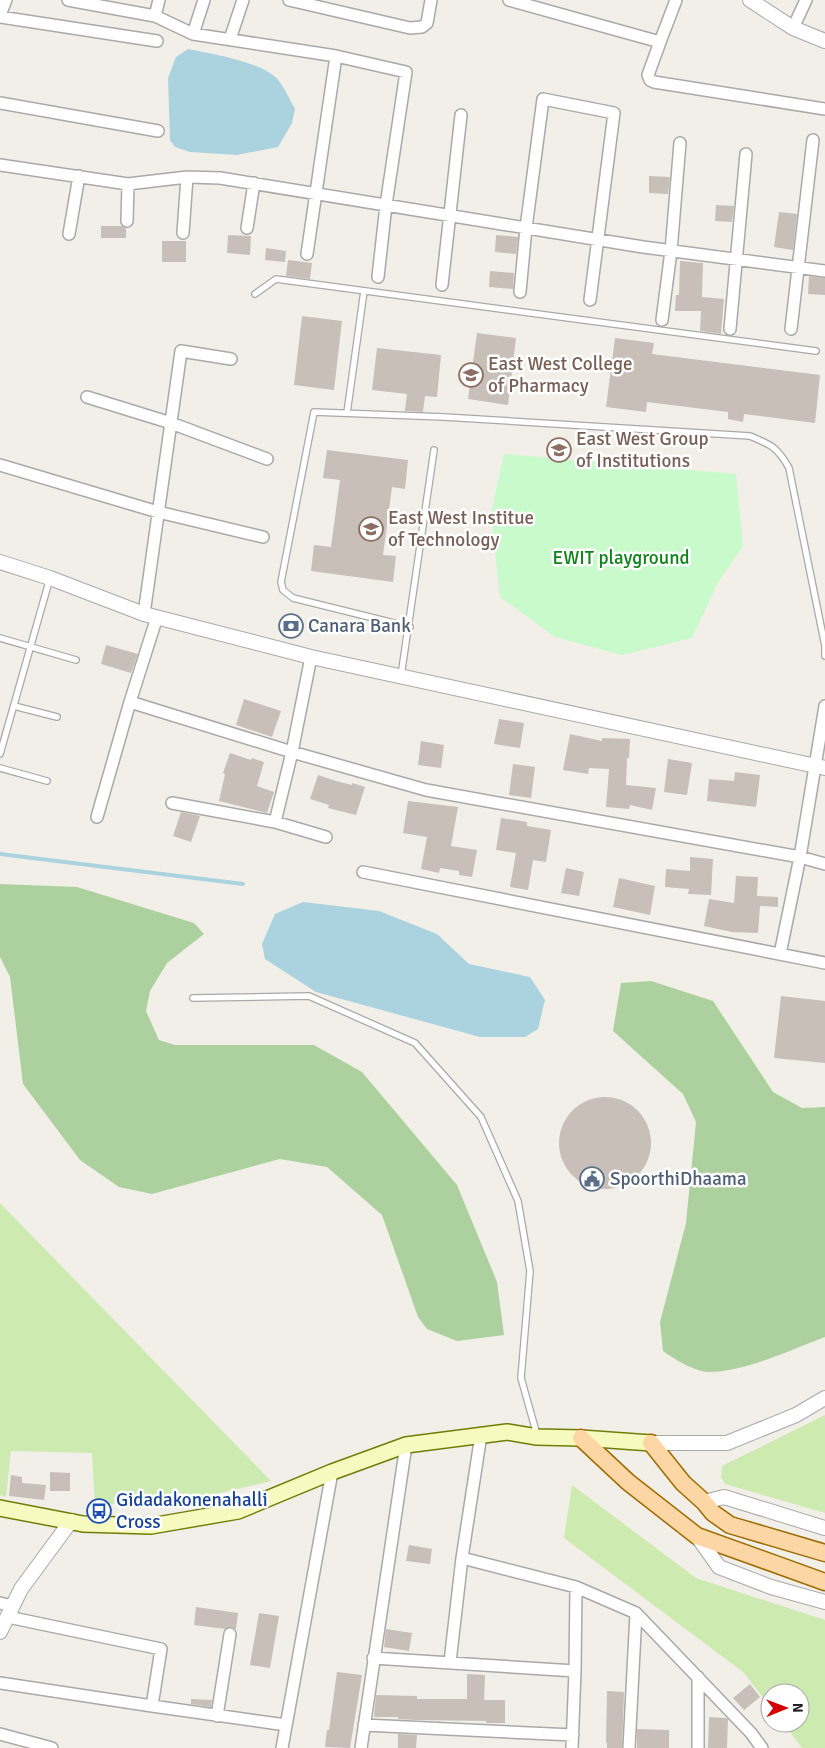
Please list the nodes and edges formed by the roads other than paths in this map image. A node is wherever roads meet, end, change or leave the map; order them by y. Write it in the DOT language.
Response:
graph roads {
  1 [pos="6,0"];
  2 [pos="68,0"];
  3 [pos="159,0"];
  4 [pos="204,0"];
  5 [pos="243,0"];
  6 [pos="289,0"];
  7 [pos="431,0"];
  8 [pos="509,0"];
  9 [pos="676,0"];
  10 [pos="750,0"];
  11 [pos="806,0"];
  12 [pos="108,4"];
  13 [pos="0,16"];
  14 [pos="155,16"];
  15 [pos="793,28"];
  16 [pos="193,34"];
  17 [pos="230,39"];
  18 [pos="158,41"];
  19 [pos="825,41"];
  20 [pos="660,42"];
  21 [pos="336,56"];
  22 [pos="0,103"];
  23 [pos="825,109"];
  24 [pos="461,116"];
  25 [pos="158,131"];
  26 [pos="813,140"];
  27 [pos="680,143"];
  28 [pos="746,154"];
  29 [pos="0,165"];
  30 [pos="79,176"];
  31 [pos="187,177"];
  32 [pos="128,184"];
  33 [pos="254,184"];
  34 [pos="315,194"];
  35 [pos="386,205"];
  36 [pos="450,216"];
  37 [pos="127,221"];
  38 [pos="247,228"];
  39 [pos="526,228"];
  40 [pos="183,233"];
  41 [pos="69,234"];
  42 [pos="598,240"];
  43 [pos="671,251"];
  44 [pos="307,254"];
  45 [pos="736,260"];
  46 [pos="799,268"];
  47 [pos="825,271"];
  48 [pos="378,276"];
  49 [pos="442,285"];
  50 [pos="364,291"];
  51 [pos="520,292"];
  52 [pos="255,294"];
  53 [pos="590,300"];
  54 [pos="662,320"];
  55 [pos="730,329"];
  56 [pos="791,329"];
  57 [pos="816,351"];
  58 [pos="231,359"];
  59 [pos="87,397"];
  60 [pos="347,413"];
  61 [pos="171,423"];
  62 [pos="434,450"];
  63 [pos="267,459"];
  64 [pos="0,465"];
  65 [pos="158,512"];
  66 [pos="263,537"];
  67 [pos="0,562"];
  68 [pos="50,578"];
  69 [pos="150,616"];
  70 [pos="410,627"];
  71 [pos="0,638"];
  72 [pos="30,647"];
  73 [pos="825,656"];
  74 [pos="311,657"];
  75 [pos="76,660"];
  76 [pos="401,676"];
  77 [pos="130,702"];
  78 [pos="14,706"];
  79 [pos="825,706"];
  80 [pos="57,717"];
  81 [pos="292,752"];
  82 [pos="0,754"];
  83 [pos="820,767"];
  84 [pos="0,768"];
  85 [pos="47,781"];
  86 [pos="172,803"];
  87 [pos="97,817"];
  88 [pos="275,822"];
  89 [pos="326,837"];
  90 [pos="800,857"];
  91 [pos="825,864"];
  92 [pos="363,872"];
  93 [pos="780,954"];
  94 [pos="825,963"];
  95 [pos="193,998"];
  96 [pos="825,1398"];
  97 [pos="481,1435"];
  98 [pos="537,1437"];
  99 [pos="581,1438"];
  100 [pos="651,1443"];
  101 [pos="406,1445"];
  102 [pos="332,1472"];
  103 [pos="704,1502"];
  104 [pos="0,1508"];
  105 [pos="71,1521"];
  106 [pos="825,1528"];
  107 [pos="697,1536"];
  108 [pos="825,1553"];
  109 [pos="462,1558"];
  110 [pos="825,1582"];
  111 [pos="576,1587"];
  112 [pos="825,1602"];
  113 [pos="7,1609"];
  114 [pos="636,1613"];
  115 [pos="0,1632"];
  116 [pos="230,1634"];
  117 [pos="373,1658"];
  118 [pos="450,1662"];
  119 [pos="575,1671"];
  120 [pos="698,1678"];
  121 [pos="0,1683"];
  122 [pos="152,1706"];
  123 [pos="217,1716"];
  124 [pos="286,1725"];
  125 [pos="364,1725"];
  126 [pos="0,1734"];
  127 [pos="573,1735"];
  128 [pos="52,1748"];
  129 [pos="282,1748"];
  130 [pos="361,1748"];
  131 [pos="572,1748"];
  132 [pos="629,1748"];
  133 [pos="698,1748"];
  134 [pos="762,1748"];
  1 -- 13 [label="street"];
  2 -- 12 [label="street"];
  3 -- 14 [label="street"];
  4 -- 16 [label="street"];
  5 -- 17 [label="street"];
  6 -- 7 [label="street"];
  8 -- 20 [label="street"];
  9 -- 20 [label="street"];
  10 -- 15 [label="street"];
  11 -- 15 [label="street"];
  12 -- 14 [label="street"];
  13 -- 18 [label="street"];
  14 -- 16 [label="street"];
  15 -- 19 [label="street"];
  16 -- 17 [label="street"];
  17 -- 21 [label="street"];
  20 -- 23 [label="street"];
  21 -- 34 [label="street"];
  21 -- 35 [label="street"];
  22 -- 25 [label="street"];
  24 -- 36 [label="street"];
  26 -- 46 [label="street"];
  27 -- 43 [label="street"];
  28 -- 45 [label="street"];
  29 -- 30 [label="street"];
  30 -- 32 [label="street"];
  30 -- 41 [label="street"];
  31 -- 32 [label="street"];
  31 -- 33 [label="street"];
  31 -- 40 [label="street"];
  32 -- 37 [label="street"];
  33 -- 34 [label="street"];
  33 -- 38 [label="street"];
  34 -- 35 [label="street"];
  34 -- 44 [label="street"];
  35 -- 36 [label="street"];
  35 -- 48 [label="street"];
  36 -- 39 [label="street"];
  36 -- 49 [label="street"];
  39 -- 42 [label="street"];
  39 -- 42 [label="street"];
  39 -- 51 [label="street"];
  42 -- 43 [label="street"];
  42 -- 53 [label="street"];
  43 -- 45 [label="street"];
  43 -- 54 [label="street"];
  45 -- 46 [label="street"];
  45 -- 55 [label="street"];
  46 -- 47 [label="street"];
  46 -- 56 [label="street"];
  50 -- 52 [label="lane"];
  50 -- 57 [label="lane"];
  50 -- 60 [label="lane"];
  58 -- 61 [label="street"];
  59 -- 61 [label="street"];
  60 -- 70 [label="lane"];
  60 -- 73 [label="lane"];
  61 -- 63 [label="street"];
  61 -- 65 [label="street"];
  62 -- 70 [label="lane"];
  64 -- 65 [label="street"];
  65 -- 66 [label="street"];
  65 -- 69 [label="street"];
  67 -- 68 [label="street"];
  68 -- 69 [label="street"];
  68 -- 72 [label="lane"];
  69 -- 74 [label="street"];
  69 -- 77 [label="street"];
  70 -- 76 [label="lane"];
  71 -- 72 [label="lane"];
  72 -- 75 [label="lane"];
  72 -- 78 [label="lane"];
  74 -- 76 [label="street"];
  74 -- 81 [label="street"];
  76 -- 83 [label="street"];
  77 -- 81 [label="street"];
  77 -- 87 [label="street"];
  78 -- 80 [label="lane"];
  78 -- 82 [label="lane"];
  79 -- 83 [label="street"];
  81 -- 88 [label="street"];
  81 -- 90 [label="street"];
  83 -- 90 [label="street"];
  84 -- 85 [label="lane"];
  86 -- 88 [label="street"];
  88 -- 89 [label="street"];
  90 -- 91 [label="street"];
  90 -- 93 [label="street"];
  92 -- 93 [label="street"];
  93 -- 94 [label="street"];
  95 -- 98 [label="lane"];
  96 -- 100 [label="street"];
  97 -- 98 [label="main road"];
  97 -- 101 [label="main road"];
  97 -- 109 [label="street"];
  98 -- 99 [label="main road"];
  99 -- 100 [label="main road"];
  99 -- 107 [label="main road"];
  100 -- 103 [label="main road"];
  101 -- 102 [label="main road"];
  101 -- 117 [label="street"];
  102 -- 105 [label="main road"];
  102 -- 124 [label="street"];
  103 -- 106 [label="street"];
  103 -- 108 [label="main road"];
  104 -- 105 [label="main road"];
  105 -- 113 [label="street"];
  107 -- 110 [label="main road"];
  107 -- 112 [label="street"];
  109 -- 111 [label="street"];
  109 -- 118 [label="street"];
  111 -- 114 [label="street"];
  111 -- 119 [label="street"];
  113 -- 115 [label="street"];
  113 -- 122 [label="street"];
  114 -- 120 [label="street"];
  114 -- 132 [label="street"];
  116 -- 123 [label="street"];
  117 -- 118 [label="street"];
  117 -- 125 [label="street"];
  118 -- 119 [label="street"];
  119 -- 127 [label="street"];
  120 -- 133 [label="street"];
  120 -- 134 [label="street"];
  121 -- 122 [label="street"];
  122 -- 123 [label="street"];
  123 -- 124 [label="street"];
  124 -- 129 [label="street"];
  125 -- 127 [label="street"];
  125 -- 130 [label="street"];
  126 -- 128 [label="street"];
  127 -- 131 [label="street"];
}
